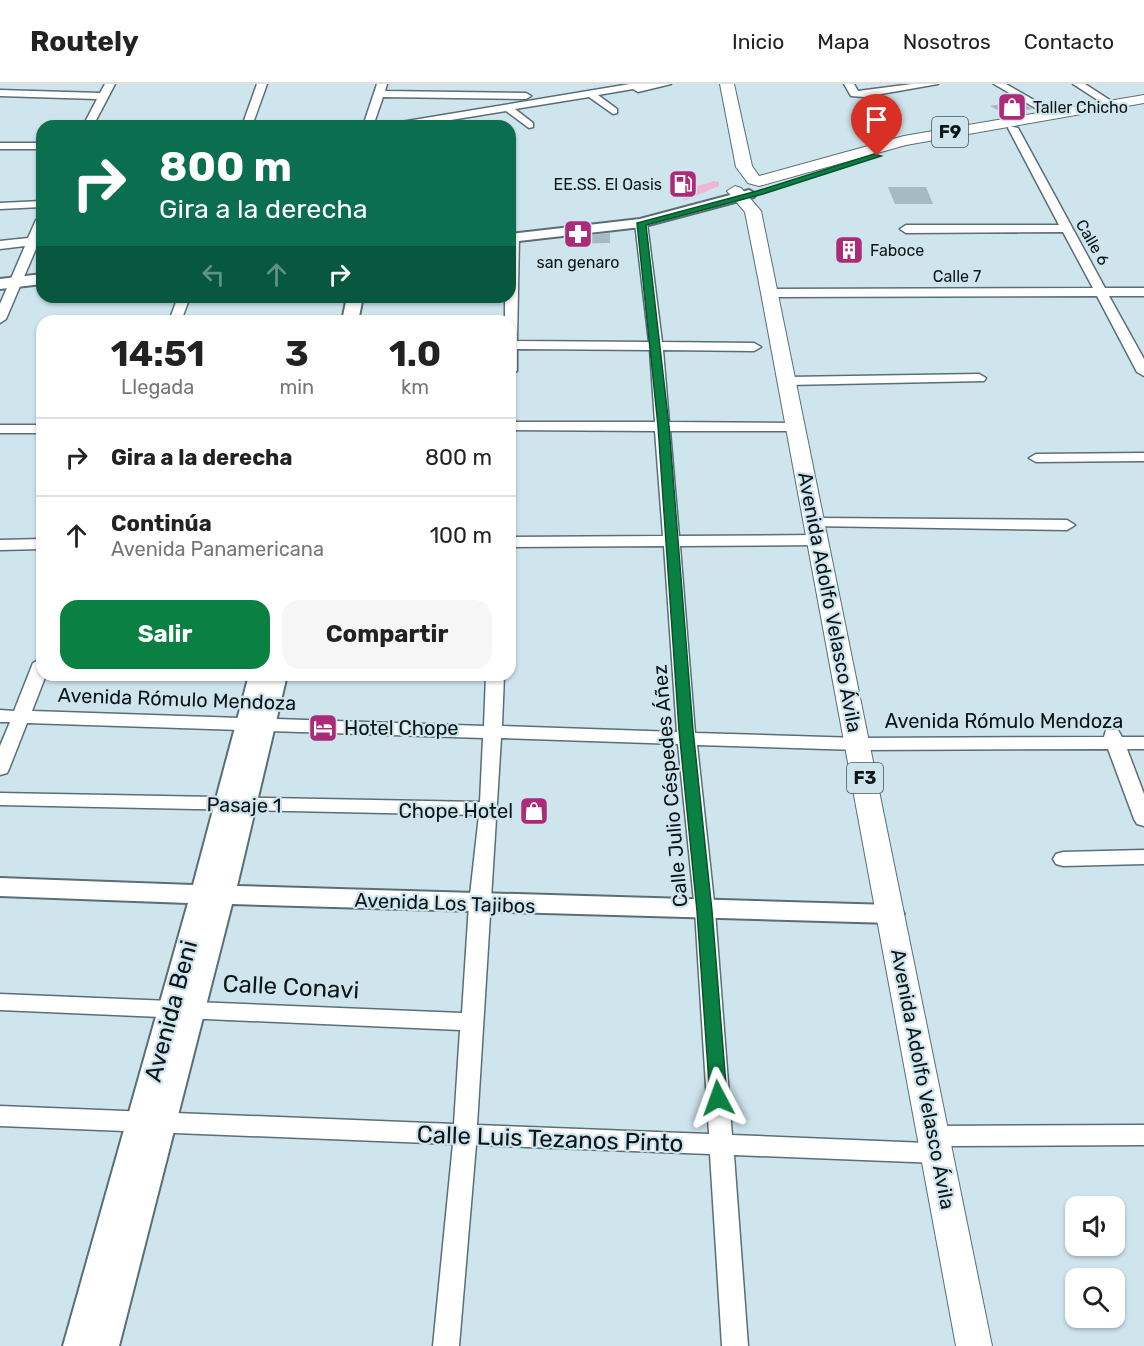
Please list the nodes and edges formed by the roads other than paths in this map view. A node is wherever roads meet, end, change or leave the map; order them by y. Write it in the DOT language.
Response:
graph roads {
  1 [pos="111,84"];
  2 [pos="262,84"];
  3 [pos="648,84"];
  4 [pos="666,84"];
  5 [pos="727,84"];
  6 [pos="849,84"];
  7 [pos="933,84"];
  8 [pos="999,84"];
  9 [pos="1083,84"];
  10 [pos="380,89"];
  11 [pos="0,93"];
  12 [pos="103,96"];
  13 [pos="594,97"];
  14 [pos="534,99"];
  15 [pos="572,99"];
  16 [pos="1144,99"];
  17 [pos="1111,104"];
  18 [pos="1144,105"];
  19 [pos="511,111"];
  20 [pos="613,111"];
  21 [pos="1053,114"];
  22 [pos="91,120"];
  23 [pos="249,120"];
  24 [pos="370,120"];
  25 [pos="426,120"];
  26 [pos="455,120"];
  27 [pos="529,125"];
  28 [pos="1013,128"];
  29 [pos="0,146"];
  30 [pos="36,146"];
  31 [pos="748,188"];
  32 [pos="36,204"];
  33 [pos="0,206"];
  34 [pos="641,223"];
  35 [pos="1066,228"];
  36 [pos="906,229"];
  37 [pos="516,235"];
  38 [pos="516,236"];
  39 [pos="36,240"];
  40 [pos="36,243"];
  41 [pos="0,245"];
  42 [pos="36,280"];
  43 [pos="7,286"];
  44 [pos="36,286"];
  45 [pos="770,292"];
  46 [pos="1102,292"];
  47 [pos="1144,292"];
  48 [pos="0,319"];
  49 [pos="516,345"];
  50 [pos="656,346"];
  51 [pos="754,347"];
  52 [pos="1144,372"];
  53 [pos="979,378"];
  54 [pos="789,381"];
  55 [pos="516,426"];
  56 [pos="664,426"];
  57 [pos="795,427"];
  58 [pos="0,429"];
  59 [pos="36,429"];
  60 [pos="1144,457"];
  61 [pos="1036,458"];
  62 [pos="1067,525"];
  63 [pos="817,531"];
  64 [pos="516,542"];
  65 [pos="672,542"];
  66 [pos="0,544"];
  67 [pos="36,544"];
  68 [pos="36,679"];
  69 [pos="260,681"];
  70 [pos="274,681"];
  71 [pos="495,681"];
  72 [pos="0,709"];
  73 [pos="23,713"];
  74 [pos="0,716"];
  75 [pos="259,720"];
  76 [pos="493,727"];
  77 [pos="1144,733"];
  78 [pos="686,734"];
  79 [pos="1114,738"];
  80 [pos="857,739"];
  81 [pos="1144,743"];
  82 [pos="0,769"];
  83 [pos="0,799"];
  84 [pos="236,805"];
  85 [pos="489,809"];
  86 [pos="1144,819"];
  87 [pos="1144,857"];
  88 [pos="1063,859"];
  89 [pos="0,886"];
  90 [pos="213,894"];
  91 [pos="479,904"];
  92 [pos="705,911"];
  93 [pos="891,914"];
  94 [pos="0,1002"];
  95 [pos="181,1009"];
  96 [pos="471,1022"];
  97 [pos="0,1116"];
  98 [pos="151,1123"];
  99 [pos="1144,1135"];
  100 [pos="465,1137"];
  101 [pos="722,1144"];
  102 [pos="937,1145"];
  103 [pos="79,1346"];
  104 [pos="103,1346"];
  105 [pos="446,1346"];
  106 [pos="735,1346"];
  107 [pos="974,1346"];
  1 -- 12 [label="street"];
  2 -- 23 [label="street"];
  3 -- 15 [label="street"];
  4 -- 13 [label="street"];
  5 -- 31 [label="highway, Avenida Adolfo Velasco Ávila"];
  6 -- 7 [label="street"];
  8 -- 21 [label="street"];
  9 -- 17 [label="street"];
  10 -- 14 [label="street"];
  10 -- 24 [label="street"];
  11 -- 12 [label="street"];
  12 -- 22 [label="street"];
  13 -- 15 [label="street"];
  13 -- 20 [label="street"];
  14 -- 15 [label="street"];
  14 -- 19 [label="street"];
  14 -- 25 [label="street"];
  16 -- 17 [label="highway, F9"];
  17 -- 21 [label="highway, F9"];
  18 -- 28 [label="highway, F9"];
  19 -- 26 [label="street"];
  19 -- 27 [label="street"];
  21 -- 31 [label="highway, F9"];
  28 -- 31 [label="highway, F9"];
  28 -- 35 [label="street, Calle 6"];
  29 -- 30 [label="street"];
  31 -- 34 [label="main road"];
  31 -- 37 [label="main road"];
  31 -- 45 [label="highway, Avenida Adolfo Velasco Ávila / F3"];
  32 -- 33 [label="street"];
  34 -- 38 [label="main road"];
  34 -- 50 [label="street, Calle Julio Céspedes Áñez"];
  35 -- 36 [label="street"];
  35 -- 46 [label="street, Calle 6"];
  39 -- 41 [label="street"];
  40 -- 43 [label="street"];
  42 -- 43 [label="main road"];
  43 -- 44 [label="main road"];
  43 -- 48 [label="street"];
  45 -- 46 [label="street, Calle 7"];
  45 -- 54 [label="highway, Avenida Adolfo Velasco Ávila / F3"];
  46 -- 47 [label="street, Calle 7"];
  46 -- 52 [label="street, Calle 6"];
  49 -- 50 [label="street"];
  50 -- 51 [label="street"];
  50 -- 56 [label="street, Calle Julio Céspedes Áñez"];
  53 -- 54 [label="street"];
  54 -- 57 [label="highway, Avenida Adolfo Velasco Ávila / F3"];
  55 -- 56 [label="street"];
  56 -- 57 [label="street"];
  56 -- 65 [label="street, Calle Julio Céspedes Áñez"];
  57 -- 63 [label="highway, Avenida Adolfo Velasco Ávila / F3"];
  58 -- 59 [label="street"];
  60 -- 61 [label="street"];
  62 -- 63 [label="street"];
  63 -- 65 [label="street"];
  63 -- 80 [label="highway, Avenida Adolfo Velasco Ávila / F3"];
  64 -- 65 [label="street"];
  65 -- 78 [label="street, Calle Julio Céspedes Áñez"];
  66 -- 67 [label="street"];
  68 -- 73 [label="street"];
  69 -- 75 [label="main road, Avenida Beni"];
  70 -- 75 [label="main road, Avenida Beni"];
  71 -- 76 [label="street"];
  72 -- 73 [label="street, Avenida Rómulo Mendoza"];
  73 -- 74 [label="street, Avenida Rómulo Mendoza"];
  73 -- 75 [label="street, Avenida Rómulo Mendoza"];
  73 -- 82 [label="street"];
  75 -- 76 [label="street, Avenida Rómulo Mendoza"];
  75 -- 84 [label="main road, Avenida Beni"];
  76 -- 78 [label="street, Avenida Rómulo Mendoza"];
  76 -- 85 [label="street"];
  77 -- 79 [label="street, Avenida Rómulo Mendoza"];
  78 -- 80 [label="street, Avenida Rómulo Mendoza"];
  78 -- 92 [label="street, Calle Julio Céspedes Áñez"];
  79 -- 80 [label="street, Avenida Rómulo Mendoza"];
  79 -- 81 [label="street, Avenida Rómulo Mendoza"];
  79 -- 86 [label="street"];
  80 -- 93 [label="highway, Avenida Adolfo Velasco Ávila / F3"];
  83 -- 84 [label="street, Pasaje 1"];
  84 -- 85 [label="street, Pasaje 1"];
  84 -- 90 [label="main road, Avenida Beni"];
  85 -- 91 [label="street"];
  87 -- 88 [label="street"];
  89 -- 90 [label="main road, Avenida Los Tajibos"];
  90 -- 91 [label="main road, Avenida Los Tajibos"];
  90 -- 95 [label="main road, Avenida Beni"];
  91 -- 92 [label="main road, Avenida Los Tajibos"];
  91 -- 96 [label="street"];
  92 -- 93 [label="main road, Avenida Los Tajibos"];
  92 -- 101 [label="street, Calle Julio Céspedes Áñez"];
  93 -- 102 [label="highway, Avenida Adolfo Velasco Ávila / F3"];
  94 -- 95 [label="street, Calle Conavi"];
  95 -- 96 [label="street, Calle Conavi"];
  95 -- 98 [label="main road, Avenida Beni"];
  96 -- 100 [label="street"];
  97 -- 98 [label="street, Calle Luis Tezanos Pinto"];
  98 -- 100 [label="street, Calle Luis Tezanos Pinto"];
  98 -- 103 [label="main road, Avenida Beni"];
  98 -- 104 [label="main road, Avenida Beni"];
  99 -- 102 [label="street, Calle Luis Tezanos Pinto"];
  100 -- 101 [label="street, Calle Luis Tezanos Pinto"];
  100 -- 105 [label="street"];
  101 -- 102 [label="street, Calle Luis Tezanos Pinto"];
  101 -- 106 [label="street, Calle Julio Céspedes Áñez"];
  102 -- 107 [label="highway, Avenida Adolfo Velasco Ávila / F3"];
}
